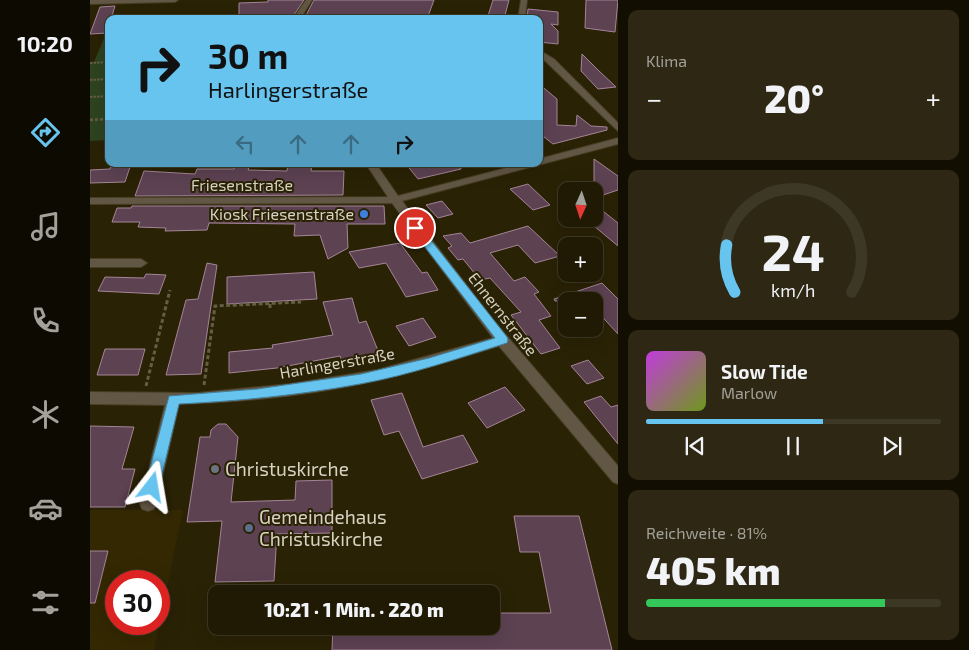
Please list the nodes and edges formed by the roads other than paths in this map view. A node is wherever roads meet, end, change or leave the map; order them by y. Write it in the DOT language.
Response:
graph roads {
  1 [pos="175,0"];
  2 [pos="309,0"];
  3 [pos="524,0"];
  4 [pos="95,1"];
  5 [pos="299,15"];
  6 [pos="522,15"];
  7 [pos="543,55"];
  8 [pos="618,128"];
  9 [pos="618,140"];
  10 [pos="543,161"];
  11 [pos="373,167"];
  12 [pos="521,167"];
  13 [pos="90,200"];
  14 [pos="395,200"];
  15 [pos="90,263"];
  16 [pos="141,263"];
  17 [pos="503,340"];
  18 [pos="90,398"];
  19 [pos="174,399"];
  20 [pos="618,477"];
  21 [pos="148,504"];
  1 -- 4 [label="street"];
  2 -- 5 [label="street"];
  3 -- 6 [label="street"];
  7 -- 8 [label="street"];
  9 -- 10 [label="street"];
  11 -- 14 [label="street, Ehnernstraße"];
  12 -- 14 [label="street, Friesenstraße"];
  13 -- 14 [label="street, Friesenstraße"];
  14 -- 17 [label="street, Ehnernstraße"];
  15 -- 16 [label="street"];
  17 -- 19 [label="street, Harlingerstraße"];
  17 -- 20 [label="street, Ehnernstraße"];
  18 -- 19 [label="street, Harlingerstraße"];
  19 -- 21 [label="street"];
}
